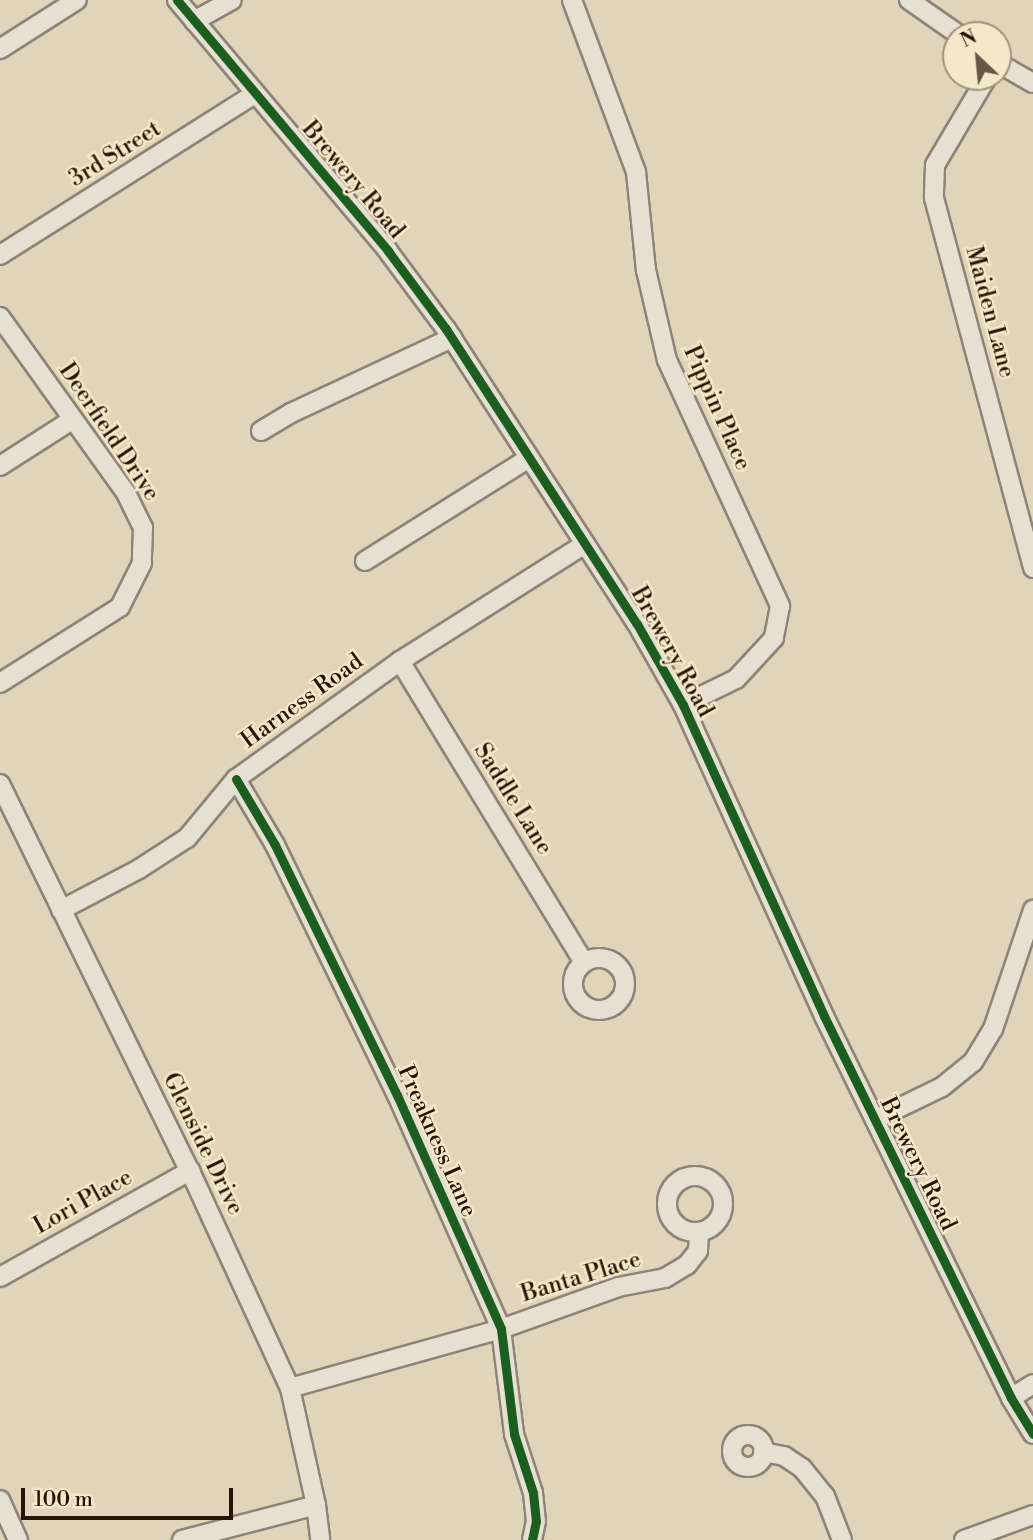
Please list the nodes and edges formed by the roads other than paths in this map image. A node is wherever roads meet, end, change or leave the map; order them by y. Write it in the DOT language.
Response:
graph roads {
  1 [pos="77,0"];
  2 [pos="177,0"];
  3 [pos="232,0"];
  4 [pos="572,0"];
  5 [pos="909,0"];
  6 [pos="194,21"];
  7 [pos="942,24"];
  8 [pos="0,49"];
  9 [pos="1012,71"];
  10 [pos="1033,83"];
  11 [pos="979,91"];
  12 [pos="255,94"];
  13 [pos="0,255"];
  14 [pos="0,317"];
  15 [pos="452,338"];
  16 [pos="72,420"];
  17 [pos="261,431"];
  18 [pos="529,458"];
  19 [pos="0,466"];
  20 [pos="585,544"];
  21 [pos="365,561"];
  22 [pos="1033,568"];
  23 [pos="400,662"];
  24 [pos="0,683"];
  25 [pos="683,705"];
  26 [pos="236,779"];
  27 [pos="0,784"];
  28 [pos="61,910"];
  29 [pos="1033,910"];
  30 [pos="584,962"];
  31 [pos="876,1119"];
  32 [pos="190,1171"];
  33 [pos="699,1232"];
  34 [pos="0,1277"];
  35 [pos="500,1329"];
  36 [pos="1033,1384"];
  37 [pos="290,1388"];
  38 [pos="1012,1398"];
  39 [pos="1033,1434"];
  40 [pos="764,1452"];
  41 [pos="0,1500"];
  42 [pos="316,1505"];
  43 [pos="1033,1515"];
  44 [pos="18,1540"];
  45 [pos="182,1540"];
  46 [pos="320,1540"];
  47 [pos="532,1540"];
  48 [pos="842,1540"];
  49 [pos="964,1540"];
  1 -- 8 [label="street"];
  2 -- 6 [label="street, Brewery Road"];
  3 -- 6 [label="street"];
  4 -- 25 [label="street, Pippin Place"];
  5 -- 7 [label="street"];
  6 -- 12 [label="street, Brewery Road"];
  9 -- 10 [label="street"];
  11 -- 22 [label="street, Maiden Lane"];
  12 -- 13 [label="street, 3rd Street"];
  12 -- 15 [label="street, Brewery Road"];
  14 -- 16 [label="street, Deerfield Drive"];
  15 -- 17 [label="street"];
  15 -- 18 [label="street, Brewery Road"];
  16 -- 19 [label="street"];
  16 -- 24 [label="street, Deerfield Drive"];
  18 -- 20 [label="street, Brewery Road"];
  18 -- 21 [label="street"];
  20 -- 23 [label="street, Harness Road"];
  20 -- 25 [label="street, Brewery Road"];
  23 -- 26 [label="street, Harness Road"];
  23 -- 30 [label="street, Saddle Lane"];
  25 -- 31 [label="street, Brewery Road"];
  26 -- 28 [label="street, Harness Road"];
  26 -- 35 [label="street, Preakness Lane"];
  27 -- 28 [label="street, Glenside Drive"];
  28 -- 32 [label="street, Glenside Drive"];
  29 -- 31 [label="street"];
  31 -- 38 [label="street, Brewery Road"];
  32 -- 34 [label="street, Lori Place"];
  32 -- 37 [label="street, Glenside Drive"];
  33 -- 35 [label="street, Banta Place"];
  35 -- 37 [label="street, Banta Place"];
  35 -- 47 [label="street, Preakness Lane"];
  36 -- 38 [label="street"];
  37 -- 42 [label="street, Glenside Drive"];
  38 -- 39 [label="street, Brewery Road"];
  40 -- 48 [label="street"];
  41 -- 44 [label="street"];
  42 -- 45 [label="street"];
  42 -- 46 [label="street, Glenside Drive"];
  43 -- 49 [label="street"];
}
